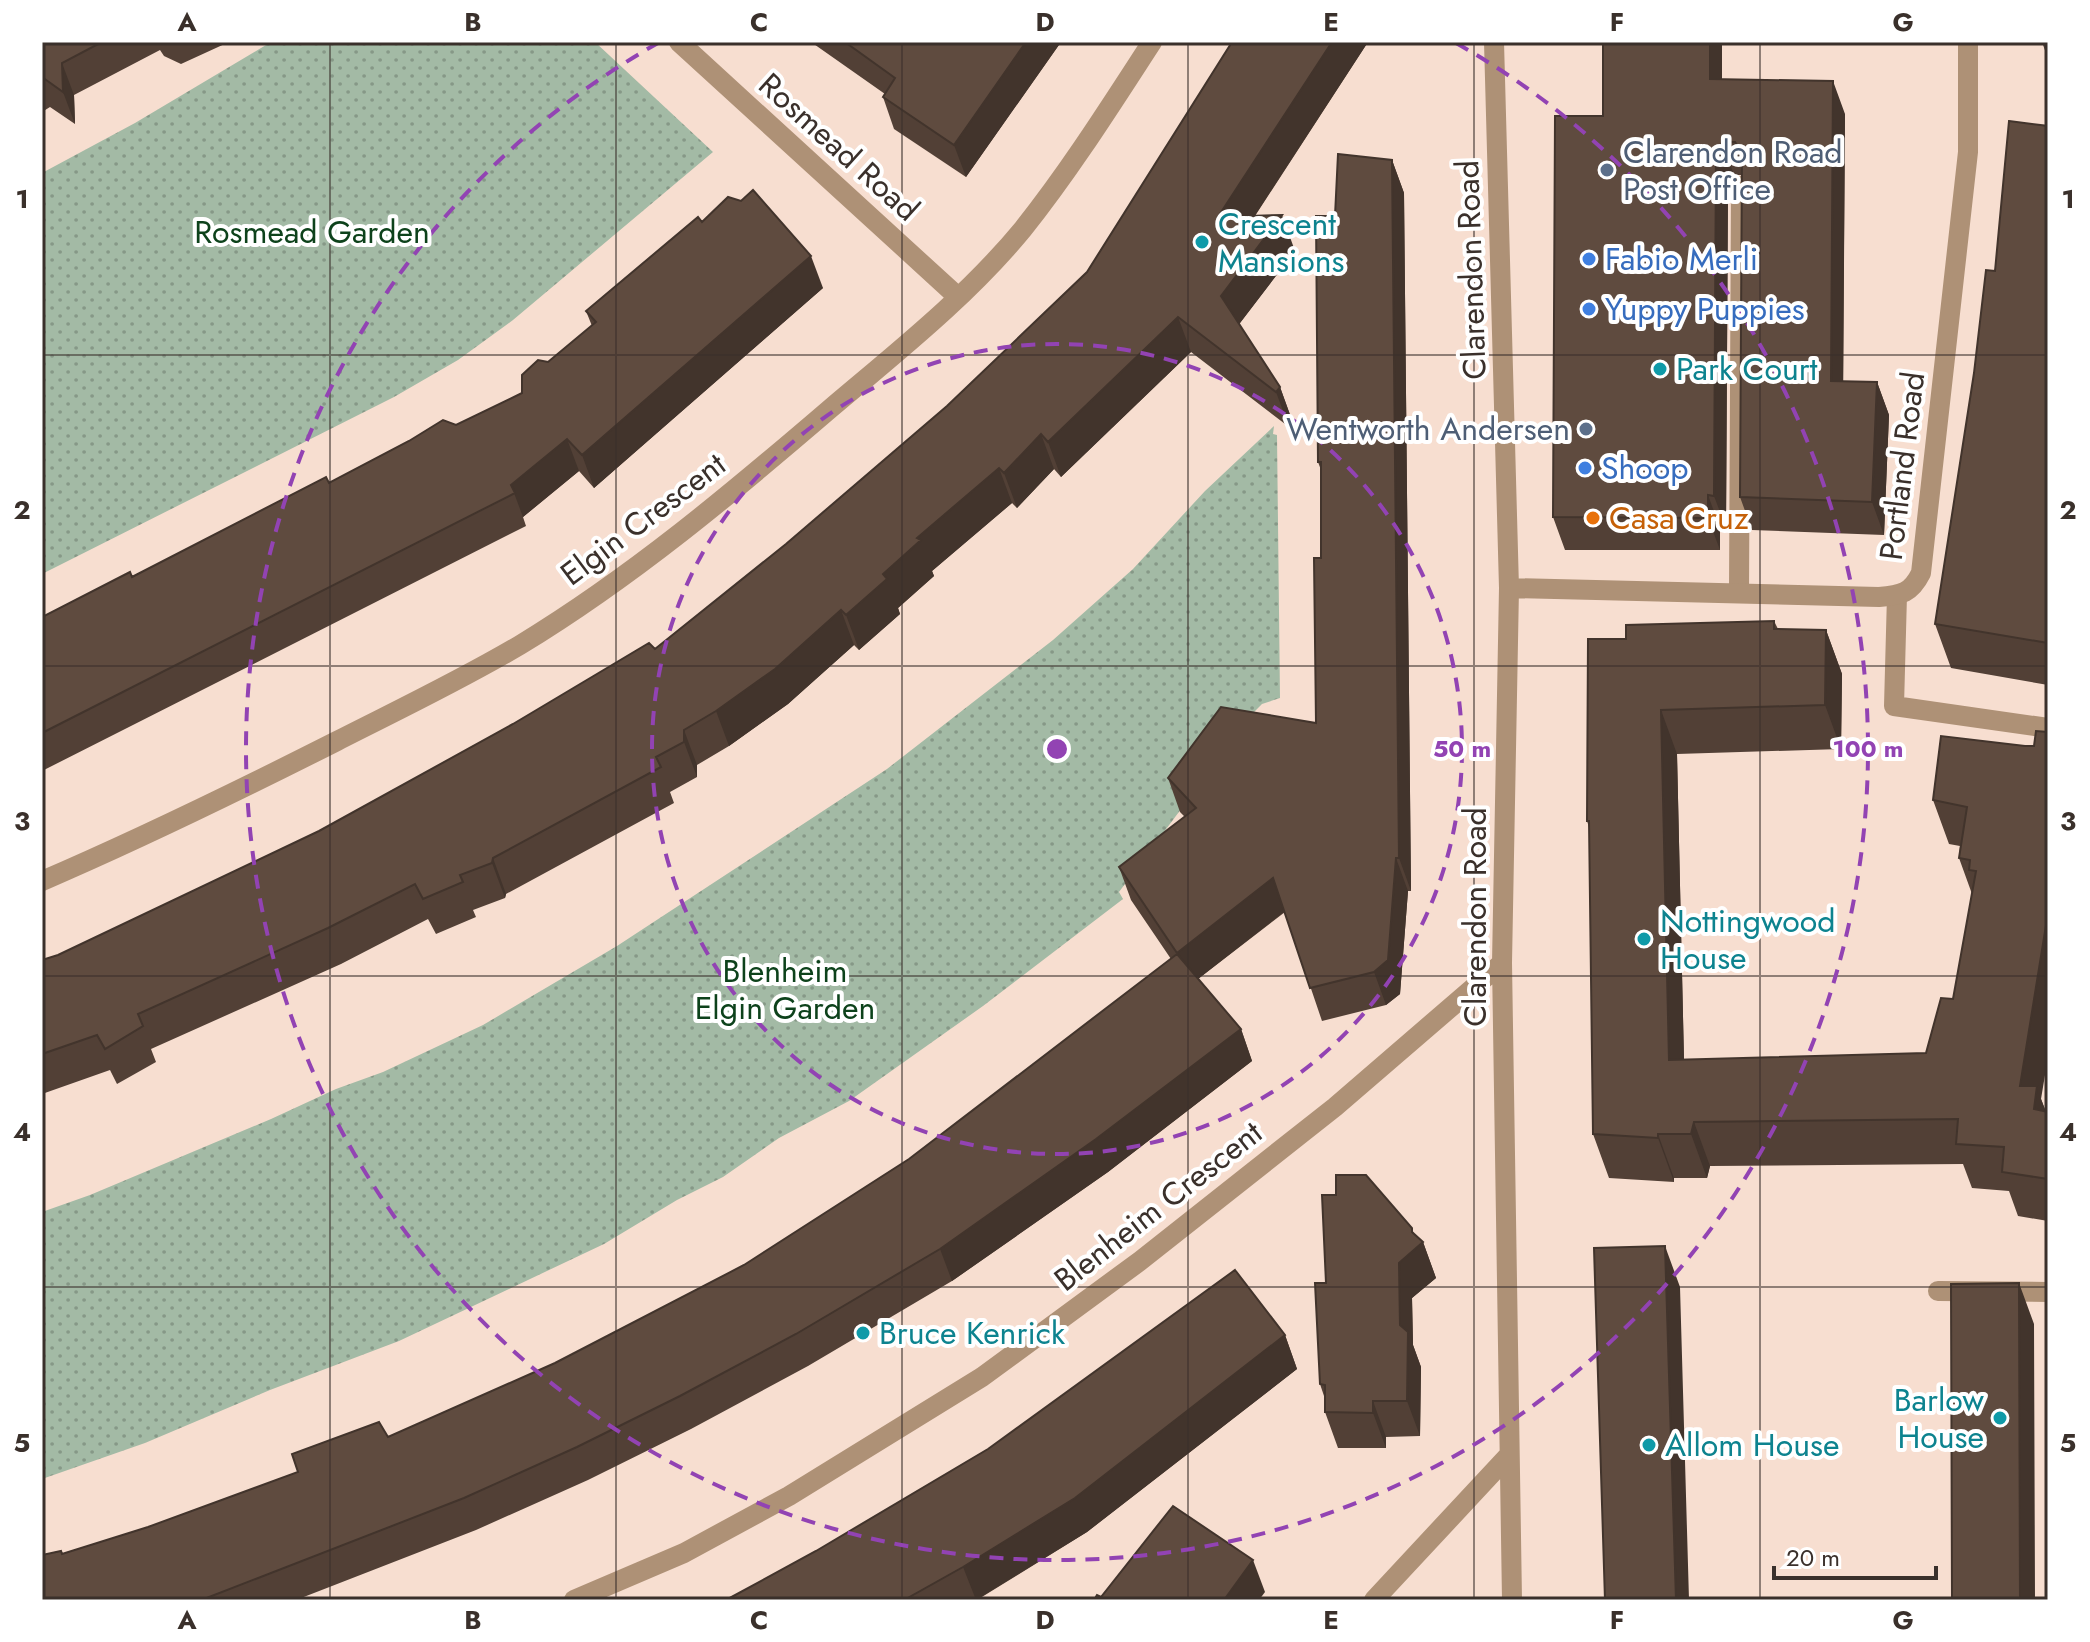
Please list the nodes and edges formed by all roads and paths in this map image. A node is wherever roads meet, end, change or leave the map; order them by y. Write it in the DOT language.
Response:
graph roads {
  1 [pos="679,42"];
  2 [pos="1152,42"];
  3 [pos="1494,42"];
  4 [pos="1968,42"];
  5 [pos="1741,186"];
  6 [pos="958,297"];
  7 [pos="1509,588"];
  8 [pos="1739,593"];
  9 [pos="1897,595"];
  10 [pos="2048,728"];
  11 [pos="42,881"];
  12 [pos="1502,963"];
  13 [pos="1938,1291"];
  14 [pos="2048,1292"];
  15 [pos="1509,1455"];
  16 [pos="574,1600"];
  17 [pos="1374,1600"];
  18 [pos="1512,1600"];
  1 -- 6 [label="street, Rosmead Road"];
  2 -- 6 [label="street, Elgin Crescent"];
  3 -- 7 [label="street, Clarendon Road"];
  4 -- 9 [label="street, Portland Road"];
  5 -- 8 [label="street"];
  6 -- 11 [label="street, Elgin Crescent"];
  7 -- 8 [label="street, Portland Road"];
  7 -- 12 [label="street, Clarendon Road"];
  8 -- 9 [label="street, Portland Road"];
  9 -- 10 [label="street"];
  12 -- 15 [label="street, Clarendon Road"];
  12 -- 16 [label="street, Blenheim Crescent"];
  13 -- 14 [label="street"];
  15 -- 17 [label="street"];
  15 -- 18 [label="street, Clarendon Road"];
}
